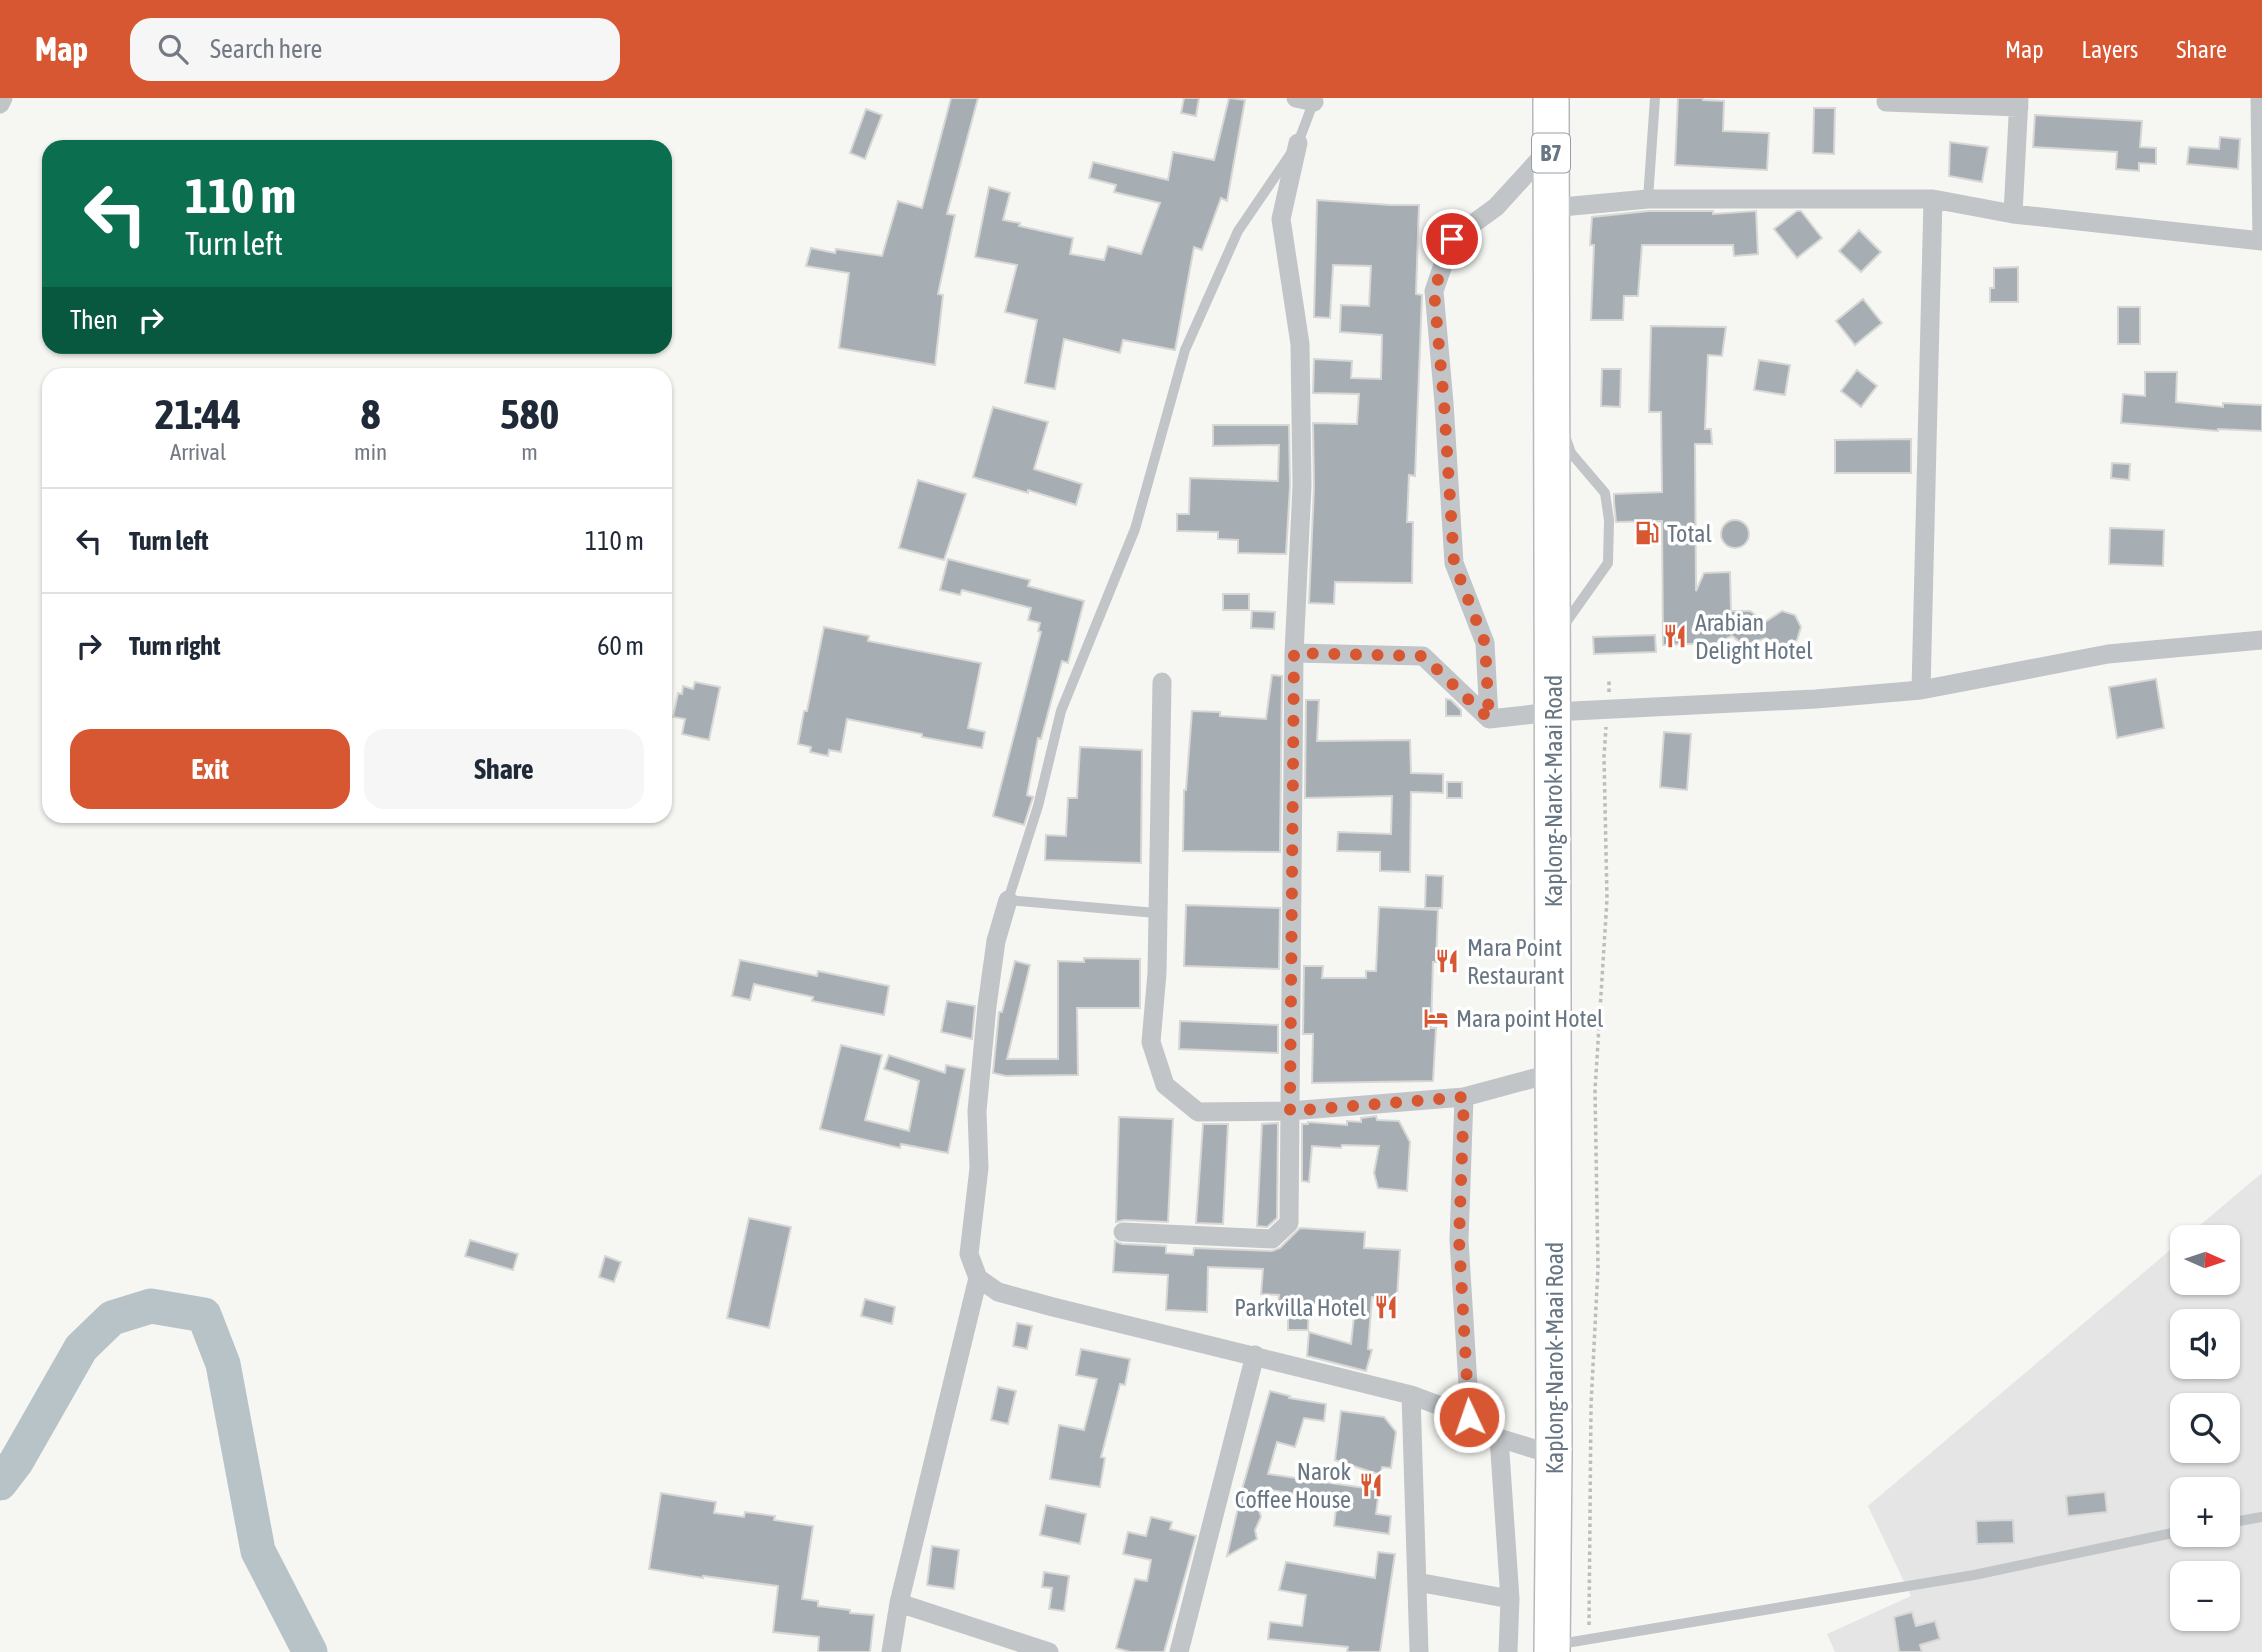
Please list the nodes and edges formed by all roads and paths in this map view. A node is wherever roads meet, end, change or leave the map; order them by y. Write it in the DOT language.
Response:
graph roads {
  1 [pos="3,98"];
  2 [pos="1551,98"];
  3 [pos="1655,98"];
  4 [pos="2260,98"];
  5 [pos="1308,99"];
  6 [pos="1886,102"];
  7 [pos="2019,103"];
  8 [pos="0,104"];
  9 [pos="1298,143"];
  10 [pos="1551,146"];
  11 [pos="1648,199"];
  12 [pos="1933,199"];
  13 [pos="1551,208"];
  14 [pos="2013,214"];
  15 [pos="2262,241"];
  16 [pos="1552,403"];
  17 [pos="2262,640"];
  18 [pos="1552,642"];
  19 [pos="1294,653"];
  20 [pos="1609,680"];
  21 [pos="1162,682"];
  22 [pos="1921,690"];
  23 [pos="1608,693"];
  24 [pos="1553,712"];
  25 [pos="1607,718"];
  26 [pos="1489,719"];
  27 [pos="1008,900"];
  28 [pos="1156,913"];
  29 [pos="1553,1073"];
  30 [pos="1464,1097"];
  31 [pos="1290,1111"];
  32 [pos="1123,1232"];
  33 [pos="978,1278"];
  34 [pos="1255,1355"];
  35 [pos="1411,1395"];
  36 [pos="1469,1417"];
  37 [pos="1499,1438"];
  38 [pos="1555,1455"];
  39 [pos="2262,1517"];
  40 [pos="2240,1521"];
  41 [pos="2170,1534"];
  42 [pos="1417,1582"];
  43 [pos="1510,1599"];
  44 [pos="899,1603"];
  45 [pos="1589,1638"];
  46 [pos="1552,1649"];
  47 [pos="891,1652"];
  48 [pos="1049,1652"];
  49 [pos="1180,1652"];
  50 [pos="1419,1652"];
  51 [pos="1508,1652"];
  1 -- 8 [label="street"];
  2 -- 10 [label="highway, Kaplong-Narok-Maai Road / B7"];
  3 -- 11 [label="lane"];
  4 -- 15 [label="street"];
  5 -- 9 [label="lane"];
  6 -- 7 [label="street"];
  7 -- 14 [label="street"];
  9 -- 19 [label="street"];
  9 -- 27 [label="lane"];
  10 -- 13 [label="highway, Kaplong-Narok-Maai Road / B7"];
  10 -- 26 [label="street"];
  11 -- 12 [label="street"];
  11 -- 13 [label="street"];
  12 -- 14 [label="street"];
  12 -- 22 [label="street"];
  13 -- 16 [label="highway, Kaplong-Narok-Maai Road / B7"];
  14 -- 15 [label="street"];
  16 -- 18 [label="highway, Kaplong-Narok-Maai Road / B7"];
  16 -- 18 [label="lane"];
  17 -- 22 [label="street"];
  18 -- 24 [label="highway, Kaplong-Narok-Maai Road / B7"];
  19 -- 26 [label="street"];
  19 -- 31 [label="street"];
  20 -- 23 [label="path"];
  21 -- 28 [label="street"];
  22 -- 24 [label="street"];
  24 -- 26 [label="street"];
  24 -- 29 [label="highway, Kaplong-Narok-Maai Road / B7"];
  25 -- 45 [label="path"];
  27 -- 28 [label="lane"];
  27 -- 33 [label="street"];
  28 -- 31 [label="street"];
  29 -- 30 [label="street"];
  29 -- 38 [label="highway, Kaplong-Narok-Maai Road / B7"];
  30 -- 31 [label="street"];
  30 -- 36 [label="street"];
  31 -- 32 [label="street"];
  33 -- 34 [label="street"];
  33 -- 44 [label="street"];
  34 -- 35 [label="street"];
  34 -- 49 [label="street"];
  35 -- 36 [label="street"];
  35 -- 42 [label="street"];
  36 -- 37 [label="street"];
  37 -- 38 [label="street"];
  37 -- 43 [label="street"];
  38 -- 46 [label="highway, Kaplong-Narok-Maai Road / B7"];
  39 -- 40 [label="lane"];
  41 -- 45 [label="lane"];
  42 -- 43 [label="street"];
  42 -- 50 [label="street"];
  43 -- 51 [label="street"];
  44 -- 47 [label="street"];
  44 -- 48 [label="street"];
  45 -- 46 [label="lane"];
}
